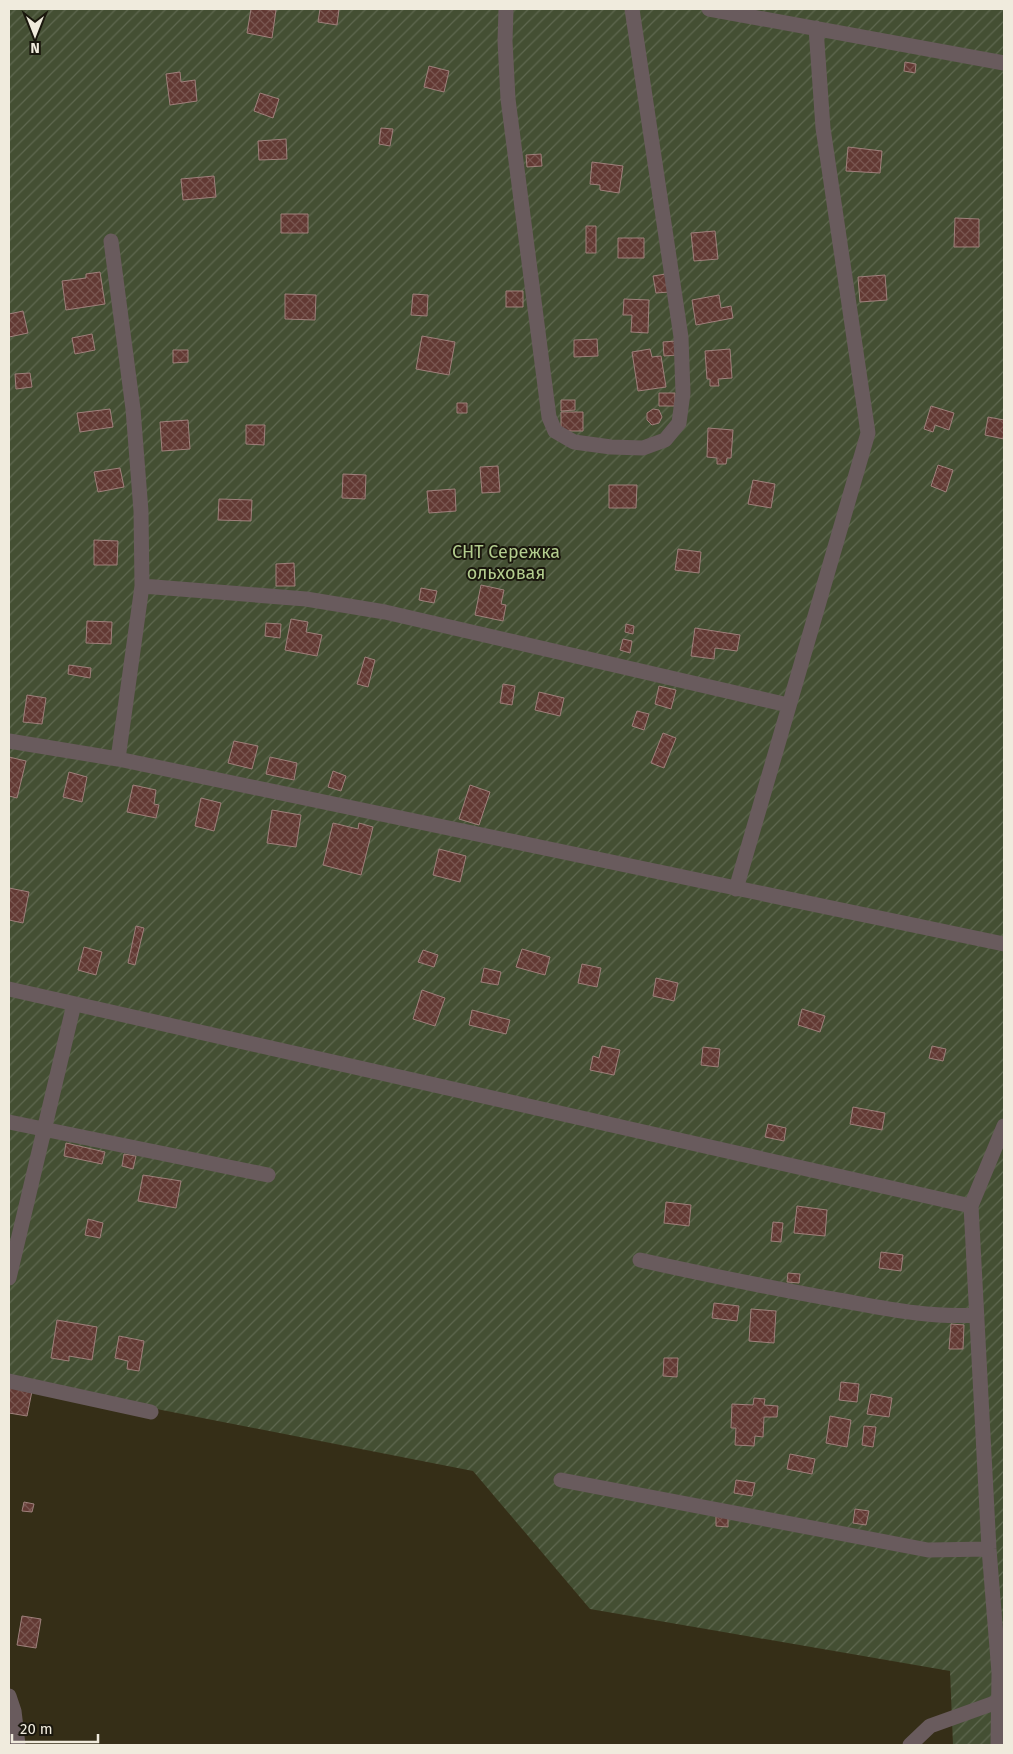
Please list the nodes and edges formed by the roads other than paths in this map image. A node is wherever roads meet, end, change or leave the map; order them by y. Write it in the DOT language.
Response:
graph roads {
  1 [pos="506,9"];
  2 [pos="632,9"];
  3 [pos="709,9"];
  4 [pos="816,28"];
  5 [pos="1004,63"];
  6 [pos="111,241"];
  7 [pos="142,586"];
  8 [pos="788,705"];
  9 [pos="9,740"];
  10 [pos="118,759"];
  11 [pos="736,888"];
  12 [pos="1004,944"];
  13 [pos="9,989"];
  14 [pos="74,1004"];
  15 [pos="9,1122"];
  16 [pos="44,1129"];
  17 [pos="1003,1133"];
  18 [pos="268,1174"];
  19 [pos="971,1206"];
  20 [pos="640,1260"];
  21 [pos="9,1278"];
  22 [pos="976,1315"];
  23 [pos="9,1381"];
  24 [pos="151,1412"];
  25 [pos="560,1480"];
  26 [pos="989,1549"];
  27 [pos="9,1696"];
  28 [pos="1000,1701"];
  29 [pos="18,1745"];
  30 [pos="910,1745"];
  31 [pos="998,1745"];
  1 -- 2 [label="lane"];
  3 -- 4 [label="lane"];
  4 -- 5 [label="lane"];
  4 -- 8 [label="lane"];
  6 -- 7 [label="lane"];
  7 -- 8 [label="lane"];
  7 -- 10 [label="lane"];
  8 -- 11 [label="lane"];
  9 -- 10 [label="lane"];
  10 -- 11 [label="lane"];
  11 -- 12 [label="lane"];
  13 -- 14 [label="lane"];
  14 -- 16 [label="lane"];
  14 -- 19 [label="lane"];
  15 -- 16 [label="lane"];
  16 -- 18 [label="lane"];
  16 -- 21 [label="lane"];
  17 -- 19 [label="lane"];
  19 -- 22 [label="lane"];
  20 -- 22 [label="lane"];
  22 -- 26 [label="lane"];
  23 -- 24 [label="lane"];
  25 -- 26 [label="lane"];
  26 -- 28 [label="lane"];
  27 -- 29 [label="lane"];
  28 -- 30 [label="lane"];
  28 -- 31 [label="lane"];
}
